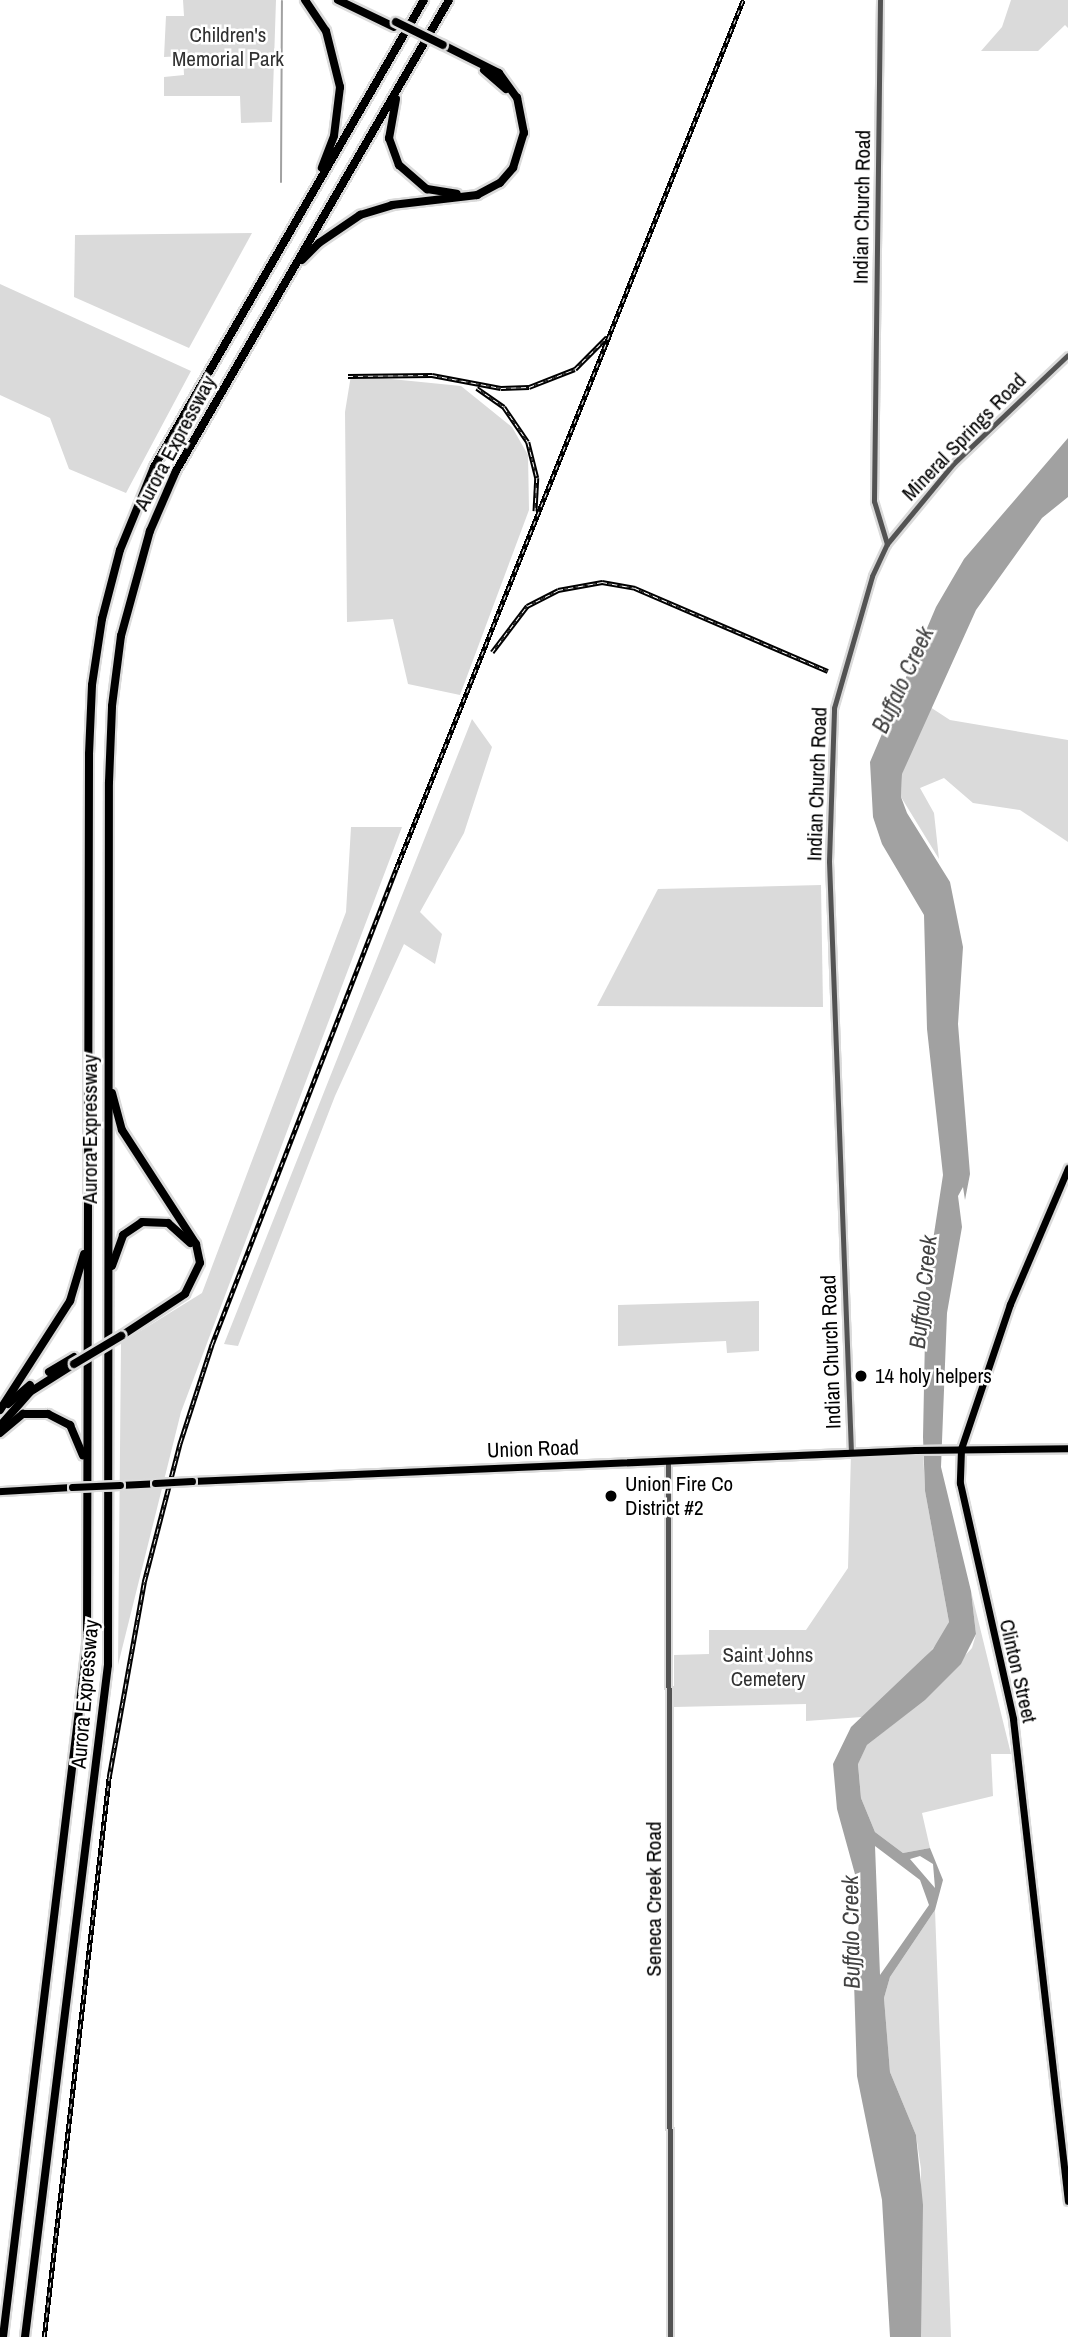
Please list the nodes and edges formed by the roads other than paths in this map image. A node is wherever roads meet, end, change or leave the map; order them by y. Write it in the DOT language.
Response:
graph roads {
  1 [pos="305,0"];
  2 [pos="338,0"];
  3 [pos="350,0"];
  4 [pos="424,0"];
  5 [pos="449,0"];
  6 [pos="880,0"];
  7 [pos="395,24"];
  8 [pos="442,47"];
  9 [pos="406,73"];
  10 [pos="313,191"];
  11 [pos="282,287"];
  12 [pos="1068,355"];
  13 [pos="887,544"];
  14 [pos="108,1065"];
  15 [pos="1068,1168"];
  16 [pos="87,1234"];
  17 [pos="109,1279"];
  18 [pos="121,1333"];
  19 [pos="74,1361"];
  20 [pos="0,1411"];
  21 [pos="0,1426"];
  22 [pos="0,1433"];
  23 [pos="1068,1448"];
  24 [pos="961,1449"];
  25 [pos="851,1453"];
  26 [pos="668,1461"];
  27 [pos="86,1467"];
  28 [pos="0,1491"];
  29 [pos="1068,2201"];
  30 [pos="3,2337"];
  31 [pos="25,2337"];
  32 [pos="670,2337"];
  1 -- 10 [label="highway"];
  2 -- 7 [label="highway"];
  3 -- 7 [label="highway"];
  4 -- 10 [label="highway, Aurora Expressway"];
  5 -- 9 [label="highway, Aurora Expressway"];
  6 -- 13 [label="street, Indian Church Road"];
  7 -- 8 [label="highway, bridge"];
  8 -- 9 [label="highway"];
  8 -- 11 [label="highway"];
  9 -- 11 [label="highway, Aurora Expressway"];
  10 -- 16 [label="highway, Aurora Expressway"];
  11 -- 14 [label="highway, Aurora Expressway"];
  12 -- 13 [label="street, Mineral Springs Road"];
  13 -- 25 [label="street, Indian Church Road"];
  14 -- 17 [label="highway, Aurora Expressway"];
  14 -- 18 [label="highway"];
  15 -- 24 [label="main road, Clinton Street"];
  16 -- 20 [label="highway"];
  16 -- 27 [label="highway, Aurora Expressway"];
  17 -- 18 [label="highway"];
  17 -- 31 [label="highway, Aurora Expressway"];
  18 -- 19 [label="highway, bridge"];
  19 -- 20 [label="highway"];
  19 -- 21 [label="highway"];
  22 -- 27 [label="highway"];
  23 -- 24 [label="main road, Union Road"];
  24 -- 25 [label="main road, Union Road"];
  24 -- 29 [label="main road, Clinton Street"];
  25 -- 26 [label="main road, Union Road"];
  26 -- 28 [label="main road, Union Road, bridge"];
  26 -- 32 [label="street, Seneca Creek Road"];
  27 -- 30 [label="highway, Aurora Expressway"];
}
